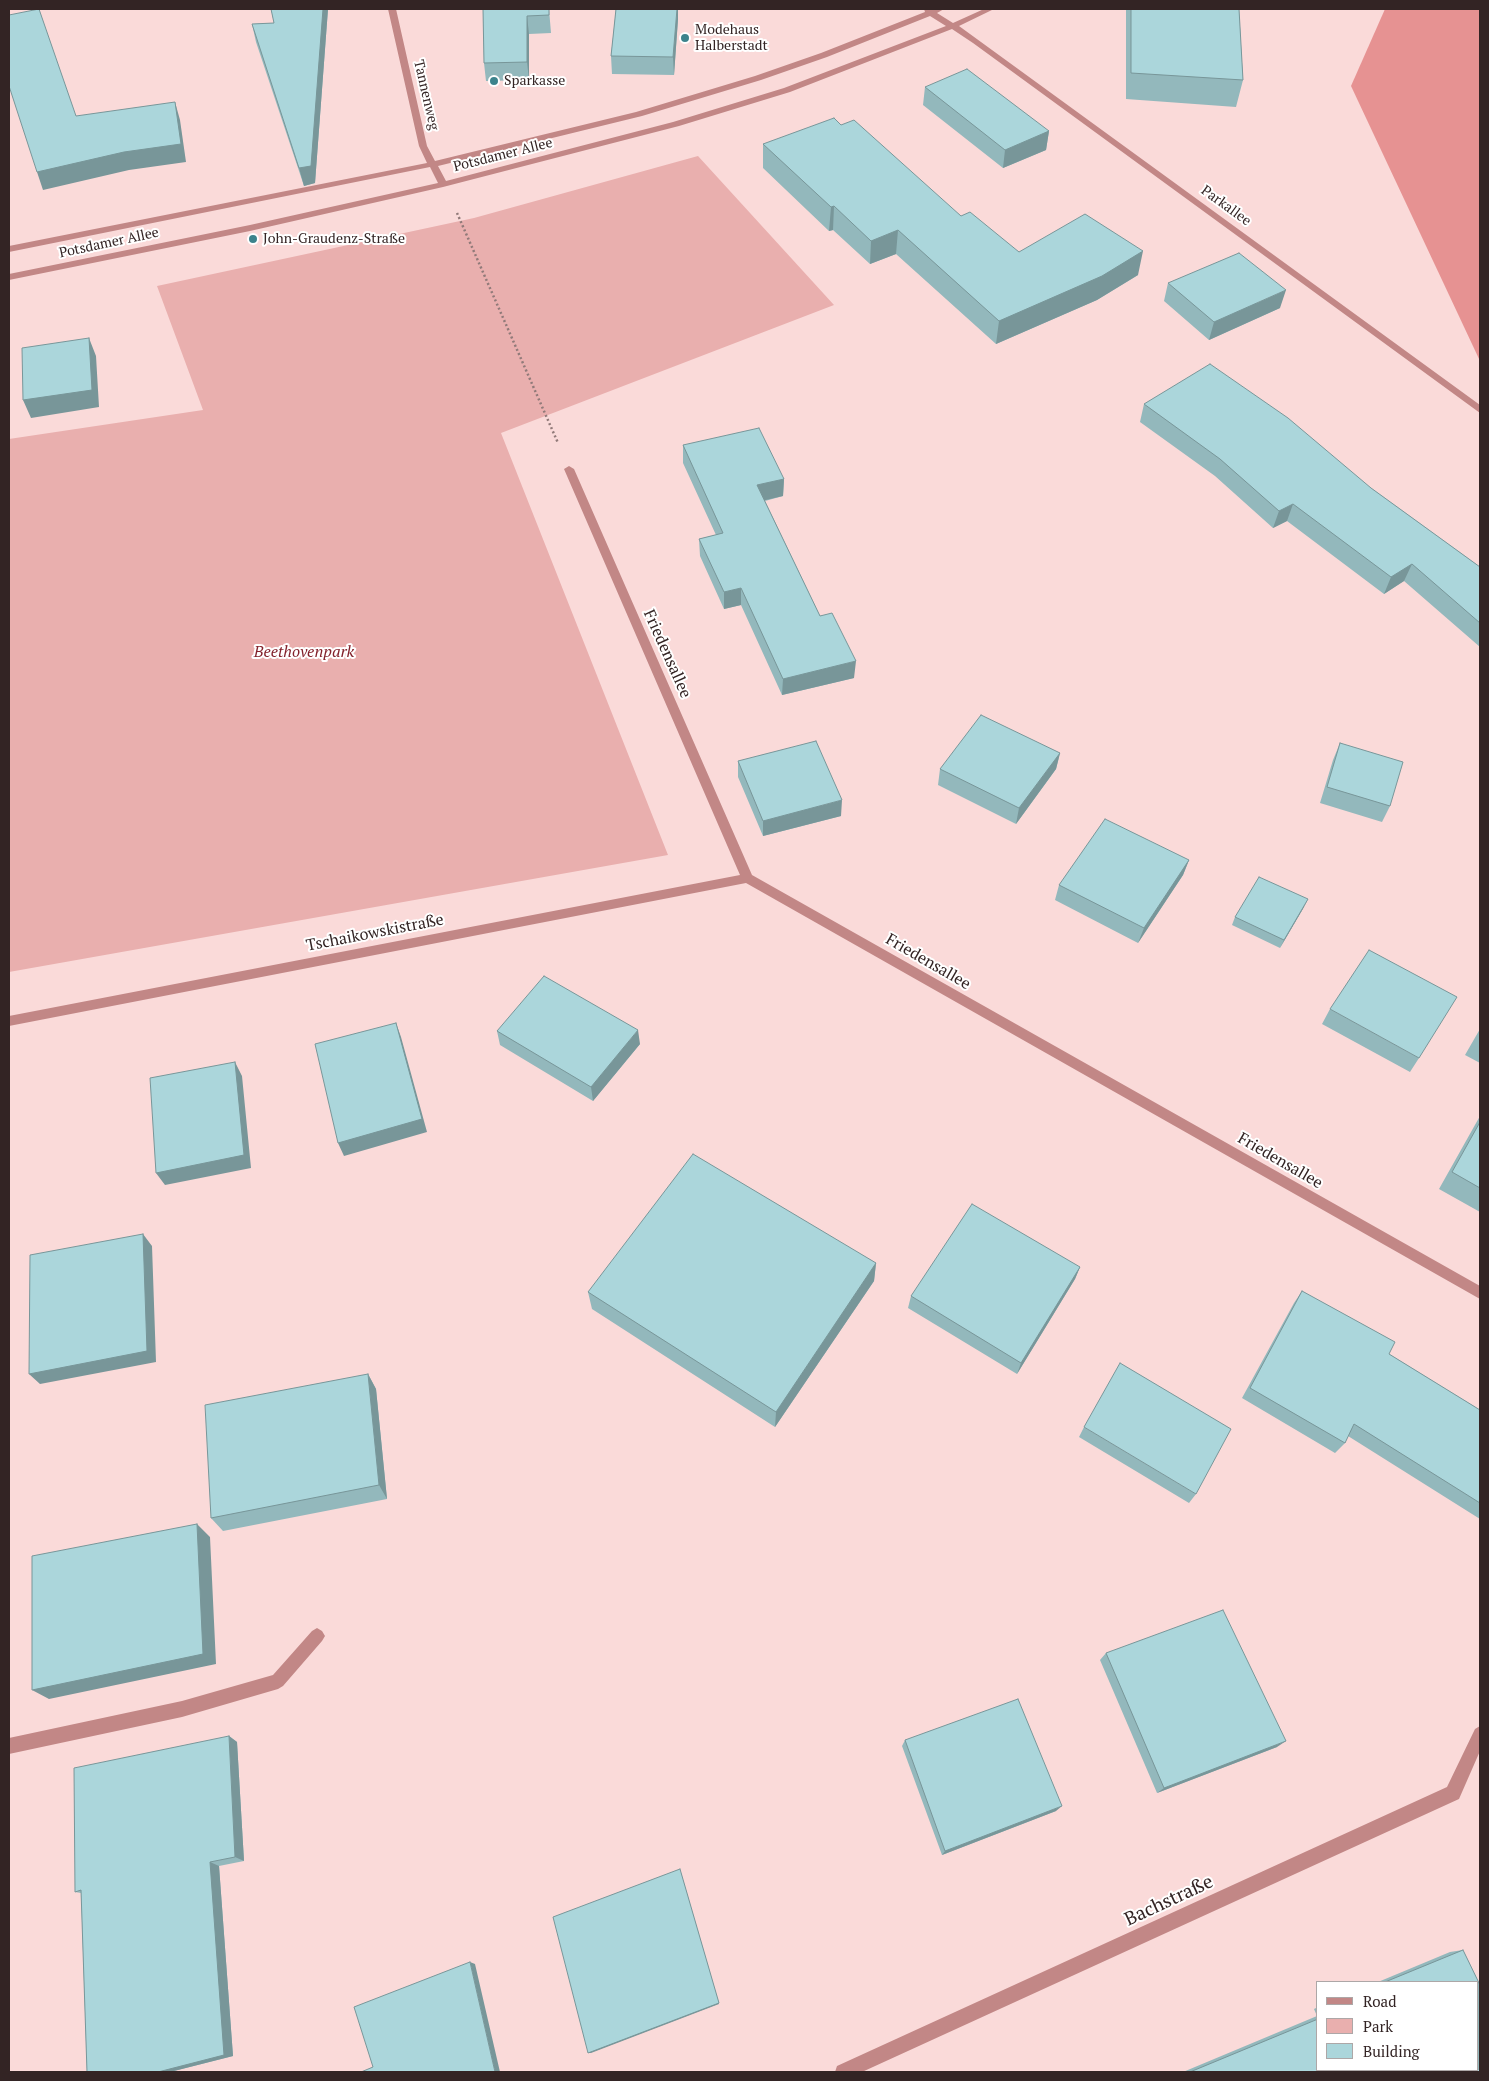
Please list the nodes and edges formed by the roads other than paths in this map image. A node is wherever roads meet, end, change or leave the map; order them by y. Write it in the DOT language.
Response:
graph roads {
  1 [pos="392,9"];
  2 [pos="990,9"];
  3 [pos="932,10"];
  4 [pos="955,25"];
  5 [pos="434,164"];
  6 [pos="443,184"];
  7 [pos="9,249"];
  8 [pos="9,277"];
  9 [pos="1480,410"];
  10 [pos="569,469"];
  11 [pos="747,878"];
  12 [pos="9,1021"];
  13 [pos="1480,1293"];
  14 [pos="317,1636"];
  15 [pos="1480,1734"];
  16 [pos="9,1746"];
  17 [pos="843,2072"];
  1 -- 5 [label="street, Tannenweg"];
  2 -- 4 [label="street, Potsdamer Allee"];
  3 -- 4 [label="street, Parkallee"];
  3 -- 5 [label="street, Potsdamer Allee"];
  4 -- 6 [label="street, Potsdamer Allee"];
  4 -- 9 [label="street, Parkallee"];
  5 -- 6 [label="street, Tannenweg"];
  5 -- 7 [label="street, Potsdamer Allee"];
  6 -- 8 [label="street, Potsdamer Allee"];
  10 -- 11 [label="street, Friedensallee"];
  11 -- 12 [label="street, Tschaikowskistraße"];
  11 -- 13 [label="street, Friedensallee"];
  14 -- 16 [label="street"];
  15 -- 17 [label="street, Bachstraße"];
}
